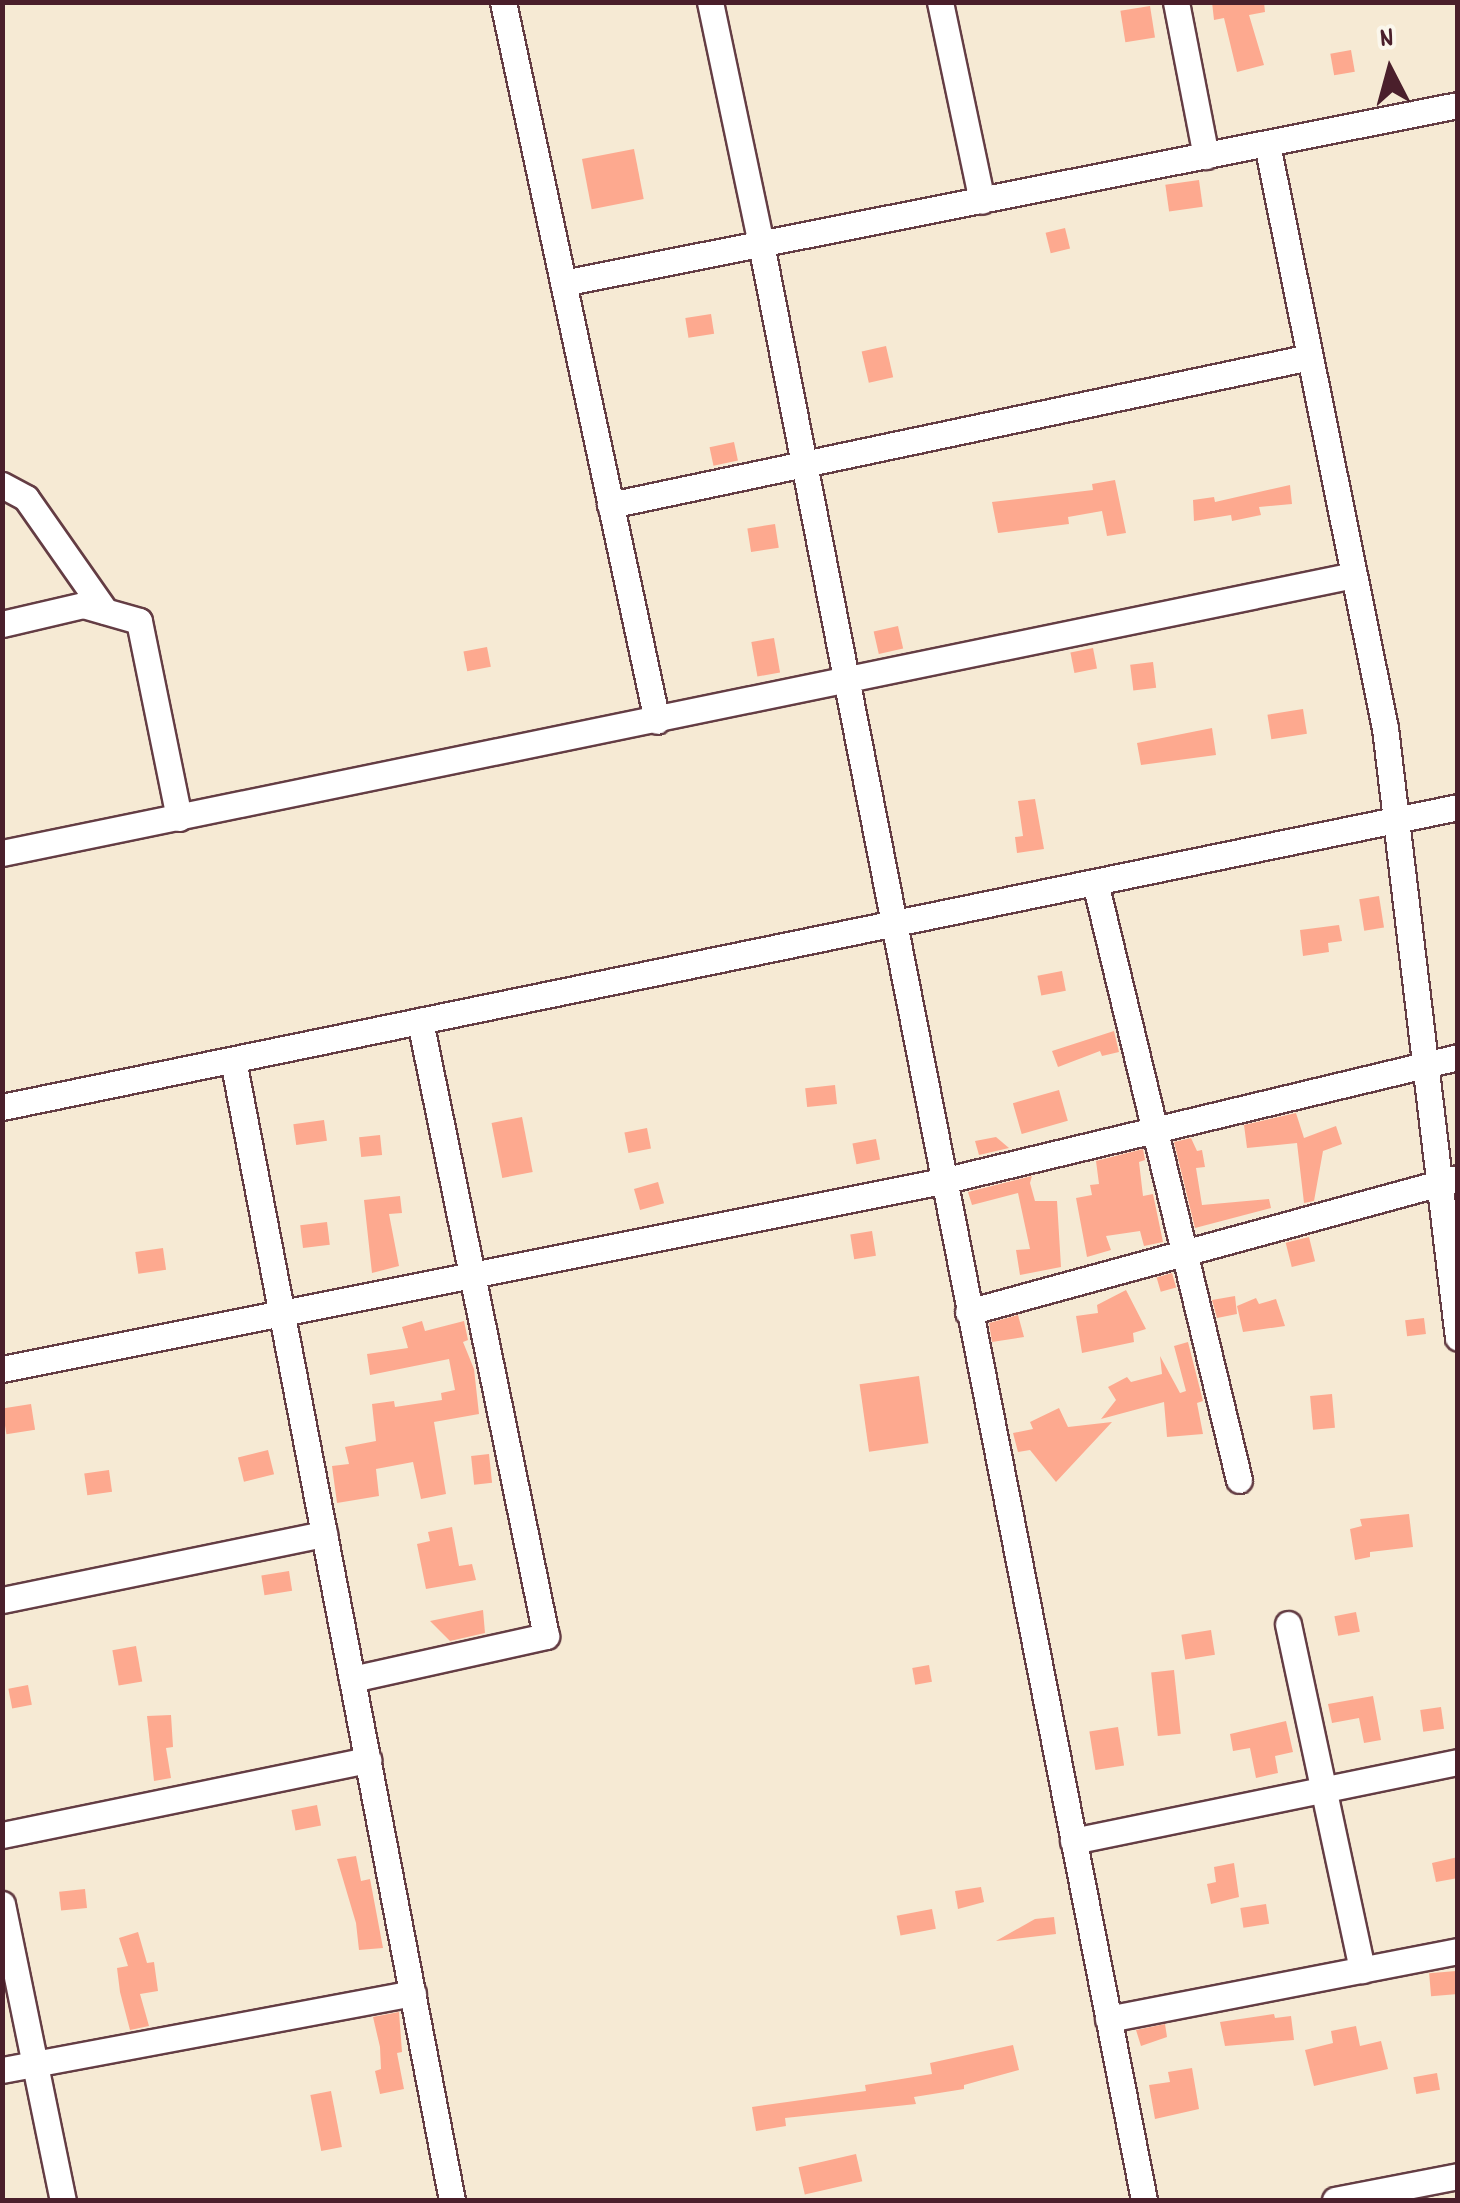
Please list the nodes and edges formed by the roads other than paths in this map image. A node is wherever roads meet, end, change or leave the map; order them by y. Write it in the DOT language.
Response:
graph roads {
  1 [pos="503,2"];
  2 [pos="710,2"];
  3 [pos="940,2"];
  4 [pos="1176,2"];
  5 [pos="1458,104"];
  6 [pos="1266,144"];
  7 [pos="1206,156"];
  8 [pos="982,200"];
  9 [pos="762,244"];
  10 [pos="563,283"];
  11 [pos="1310,357"];
  12 [pos="804,464"];
  13 [pos="2,485"];
  14 [pos="610,505"];
  15 [pos="1354,574"];
  16 [pos="105,611"];
  17 [pos="2,624"];
  18 [pos="846,682"];
  19 [pos="657,721"];
  20 [pos="1458,807"];
  21 [pos="180,818"];
  22 [pos="1396,820"];
  23 [pos="2,853"];
  24 [pos="1096,882"];
  25 [pos="892,924"];
  26 [pos="420,1021"];
  27 [pos="1458,1057"];
  28 [pos="233,1060"];
  29 [pos="1425,1064"];
  30 [pos="2,1107"];
  31 [pos="1155,1130"];
  32 [pos="1448,1180"];
  33 [pos="942,1182"];
  34 [pos="1185,1253"];
  35 [pos="472,1275"];
  36 [pos="968,1312"];
  37 [pos="282,1314"];
  38 [pos="1458,1338"];
  39 [pos="2,1369"];
  40 [pos="1240,1480"];
  41 [pos="324,1534"];
  42 [pos="2,1600"];
  43 [pos="1288,1624"];
  44 [pos="352,1679"];
  45 [pos="368,1760"];
  46 [pos="1458,1762"];
  47 [pos="1324,1789"];
  48 [pos="2,1836"];
  49 [pos="1072,1841"];
  50 [pos="2,1904"];
  51 [pos="1458,1951"];
  52 [pos="1362,1970"];
  53 [pos="413,1993"];
  54 [pos="1108,2019"];
  55 [pos="35,2064"];
  56 [pos="2,2070"];
  57 [pos="1458,2176"];
  58 [pos="63,2200"];
  59 [pos="452,2200"];
  60 [pos="1144,2200"];
  61 [pos="1335,2200"];
  1 -- 10 [label="street"];
  2 -- 9 [label="street"];
  3 -- 8 [label="street"];
  4 -- 7 [label="street"];
  5 -- 6 [label="street"];
  6 -- 7 [label="street"];
  6 -- 11 [label="street"];
  7 -- 8 [label="street"];
  8 -- 9 [label="street"];
  9 -- 10 [label="street"];
  9 -- 12 [label="street"];
  10 -- 14 [label="street"];
  11 -- 12 [label="street"];
  11 -- 15 [label="street"];
  12 -- 14 [label="street"];
  12 -- 18 [label="street"];
  13 -- 16 [label="street"];
  14 -- 19 [label="street"];
  15 -- 18 [label="street"];
  15 -- 22 [label="street"];
  16 -- 17 [label="street"];
  16 -- 21 [label="street"];
  18 -- 19 [label="street"];
  18 -- 25 [label="street"];
  19 -- 21 [label="street"];
  20 -- 22 [label="street"];
  21 -- 23 [label="street"];
  22 -- 24 [label="street"];
  22 -- 29 [label="street"];
  24 -- 25 [label="street"];
  24 -- 31 [label="street"];
  25 -- 26 [label="street"];
  25 -- 33 [label="street"];
  26 -- 28 [label="street"];
  26 -- 35 [label="street"];
  27 -- 29 [label="street"];
  28 -- 30 [label="street"];
  28 -- 37 [label="street"];
  29 -- 31 [label="street"];
  29 -- 32 [label="street"];
  31 -- 33 [label="street"];
  31 -- 34 [label="street"];
  32 -- 34 [label="street"];
  32 -- 38 [label="street"];
  33 -- 35 [label="street"];
  33 -- 36 [label="street"];
  34 -- 36 [label="street"];
  34 -- 40 [label="street"];
  35 -- 37 [label="street"];
  35 -- 44 [label="street"];
  36 -- 49 [label="street"];
  37 -- 39 [label="street"];
  37 -- 41 [label="street"];
  41 -- 42 [label="street"];
  41 -- 44 [label="street"];
  43 -- 47 [label="street"];
  44 -- 45 [label="street"];
  45 -- 48 [label="street"];
  45 -- 53 [label="street"];
  46 -- 47 [label="street"];
  47 -- 49 [label="street"];
  47 -- 52 [label="street"];
  49 -- 54 [label="street"];
  50 -- 55 [label="street"];
  51 -- 52 [label="street"];
  52 -- 54 [label="street"];
  53 -- 55 [label="street"];
  53 -- 59 [label="street"];
  54 -- 60 [label="street"];
  55 -- 56 [label="street"];
  55 -- 58 [label="street"];
  57 -- 61 [label="street"];
}
